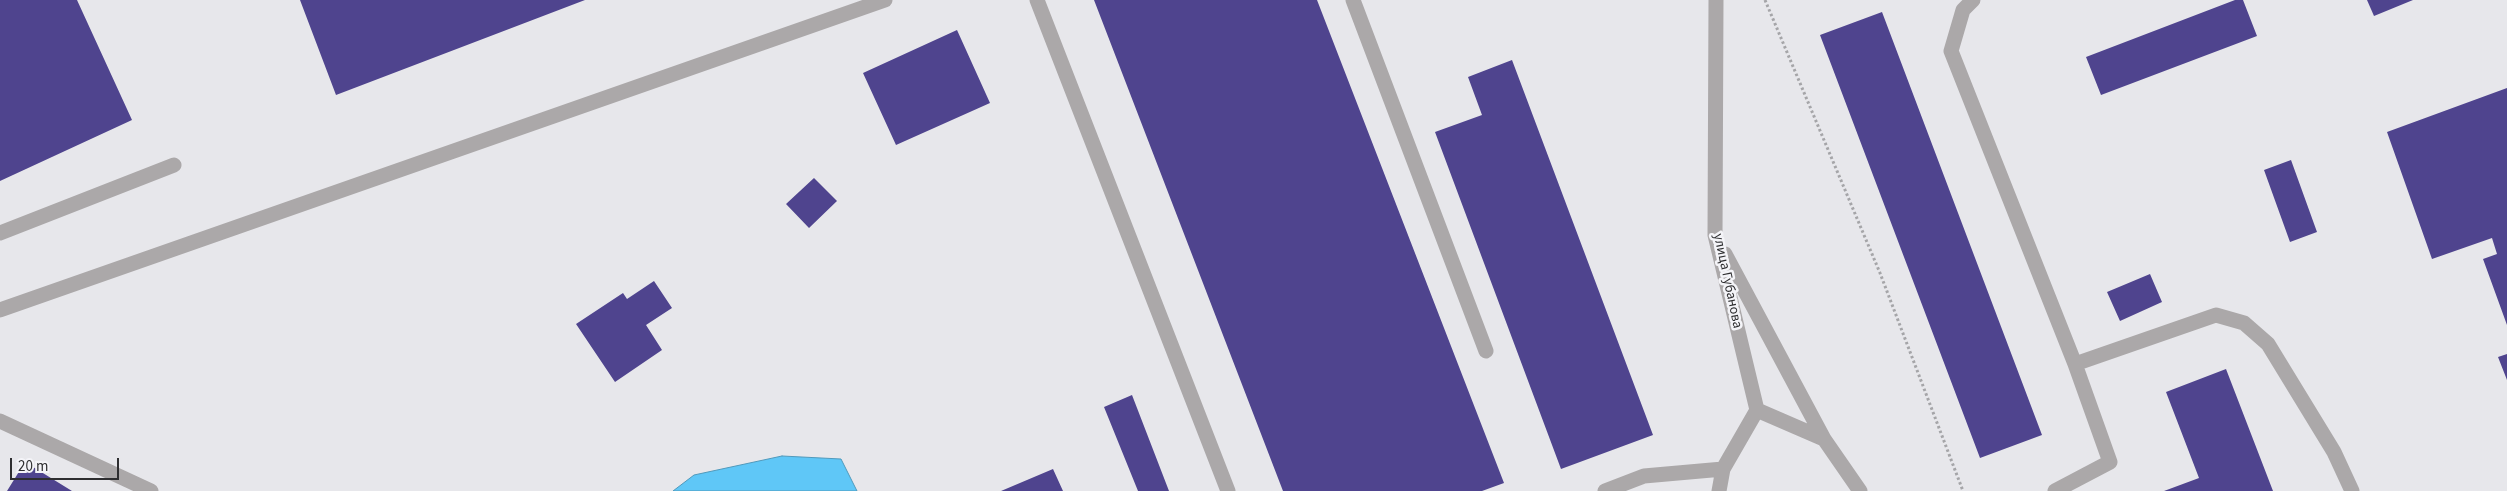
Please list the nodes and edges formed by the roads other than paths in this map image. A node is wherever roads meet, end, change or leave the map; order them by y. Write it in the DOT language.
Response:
graph roads {
  1 [pos="885,0"];
  2 [pos="1037,0"];
  3 [pos="1353,0"];
  4 [pos="1716,0"];
  5 [pos="1972,0"];
  6 [pos="174,165"];
  7 [pos="0,233"];
  8 [pos="1715,235"];
  9 [pos="0,310"];
  10 [pos="1486,351"];
  11 [pos="2075,364"];
  12 [pos="1757,410"];
  13 [pos="0,421"];
  14 [pos="1824,439"];
  15 [pos="1723,469"];
  16 [pos="151,491"];
  17 [pos="1228,491"];
  18 [pos="1605,491"];
  19 [pos="1719,491"];
  20 [pos="1860,491"];
  21 [pos="2055,491"];
  22 [pos="2352,491"];
  1 -- 9 [label="street"];
  2 -- 17 [label="street"];
  3 -- 10 [label="street"];
  4 -- 8 [label="street, улица Губанова"];
  5 -- 11 [label="street"];
  6 -- 7 [label="street"];
  8 -- 12 [label="street, улица Губанова"];
  8 -- 14 [label="street"];
  11 -- 21 [label="street"];
  11 -- 22 [label="street"];
  12 -- 14 [label="street"];
  12 -- 15 [label="street"];
  13 -- 16 [label="street"];
  14 -- 20 [label="street"];
  15 -- 18 [label="street"];
  15 -- 19 [label="street"];
}
